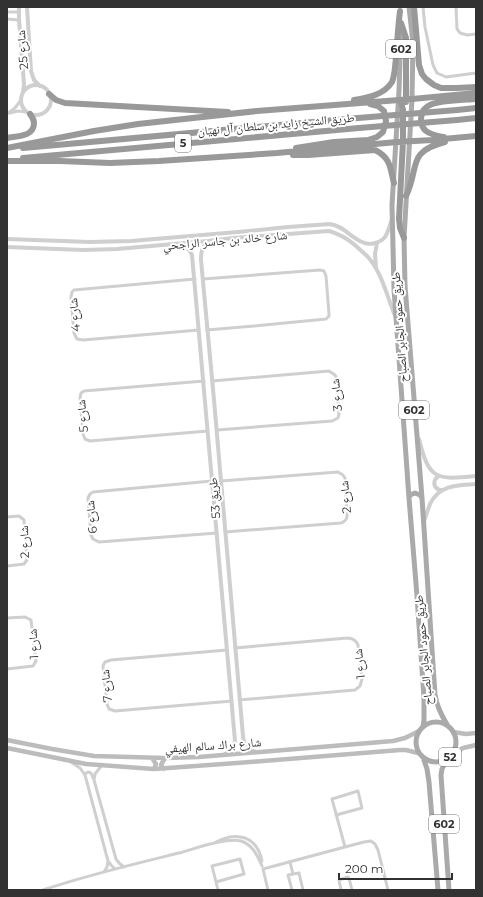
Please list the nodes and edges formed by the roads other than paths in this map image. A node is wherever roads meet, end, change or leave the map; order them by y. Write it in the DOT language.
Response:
graph roads {
  1 [pos="19,7"];
  2 [pos="26,7"];
  3 [pos="409,7"];
  4 [pos="414,7"];
  5 [pos="423,7"];
  6 [pos="456,7"];
  7 [pos="399,9"];
  8 [pos="7,12"];
  9 [pos="19,12"];
  10 [pos="7,19"];
  11 [pos="19,20"];
  12 [pos="402,22"];
  13 [pos="476,34"];
  14 [pos="476,74"];
  15 [pos="41,86"];
  16 [pos="476,87"];
  17 [pos="23,92"];
  18 [pos="476,93"];
  19 [pos="49,94"];
  20 [pos="409,99"];
  21 [pos="476,99"];
  22 [pos="21,100"];
  23 [pos="399,100"];
  24 [pos="366,102"];
  25 [pos="308,107"];
  26 [pos="476,108"];
  27 [pos="248,112"];
  28 [pos="28,113"];
  29 [pos="8,114"];
  30 [pos="476,118"];
  31 [pos="476,136"];
  32 [pos="465,137"];
  33 [pos="7,138"];
  34 [pos="456,138"];
  35 [pos="409,141"];
  36 [pos="400,142"];
  37 [pos="7,148"];
  38 [pos="277,153"];
  39 [pos="7,160"];
  40 [pos="394,183"];
  41 [pos="406,196"];
  42 [pos="393,217"];
  43 [pos="297,226"];
  44 [pos="296,234"];
  45 [pos="404,238"];
  46 [pos="7,239"];
  47 [pos="208,241"];
  48 [pos="90,242"];
  49 [pos="377,243"];
  50 [pos="178,244"];
  51 [pos="7,247"];
  52 [pos="91,250"];
  53 [pos="201,260"];
  54 [pos="193,261"];
  55 [pos="377,270"];
  56 [pos="203,279"];
  57 [pos="194,280"];
  58 [pos="395,317"];
  59 [pos="199,330"];
  60 [pos="207,330"];
  61 [pos="204,381"];
  62 [pos="212,381"];
  63 [pos="205,400"];
  64 [pos="214,400"];
  65 [pos="216,412"];
  66 [pos="206,414"];
  67 [pos="415,425"];
  68 [pos="217,430"];
  69 [pos="208,431"];
  70 [pos="439,476"];
  71 [pos="476,476"];
  72 [pos="212,481"];
  73 [pos="221,481"];
  74 [pos="476,484"];
  75 [pos="441,490"];
  76 [pos="409,498"];
  77 [pos="422,498"];
  78 [pos="7,517"];
  79 [pos="226,532"];
  80 [pos="217,533"];
  81 [pos="7,566"];
  82 [pos="426,566"];
  83 [pos="231,610"];
  84 [pos="224,611"];
  85 [pos="7,618"];
  86 [pos="225,622"];
  87 [pos="232,622"];
  88 [pos="235,648"];
  89 [pos="227,650"];
  90 [pos="7,669"];
  91 [pos="240,700"];
  92 [pos="232,701"];
  93 [pos="423,726"];
  94 [pos="448,726"];
  95 [pos="419,731"];
  96 [pos="453,732"];
  97 [pos="476,733"];
  98 [pos="234,736"];
  99 [pos="242,736"];
  100 [pos="7,740"];
  101 [pos="23,743"];
  102 [pos="355,744"];
  103 [pos="476,745"];
  104 [pos="38,746"];
  105 [pos="7,748"];
  106 [pos="21,751"];
  107 [pos="256,752"];
  108 [pos="418,753"];
  109 [pos="36,754"];
  110 [pos="354,754"];
  111 [pos="223,755"];
  112 [pos="452,755"];
  113 [pos="152,758"];
  114 [pos="165,758"];
  115 [pos="447,759"];
  116 [pos="424,760"];
  117 [pos="69,761"];
  118 [pos="102,765"];
  119 [pos="154,769"];
  120 [pos="164,769"];
  121 [pos="85,774"];
  122 [pos="94,780"];
  123 [pos="336,815"];
  124 [pos="345,847"];
  125 [pos="116,859"];
  126 [pos="108,861"];
  127 [pos="290,862"];
  128 [pos="124,867"];
  129 [pos="263,868"];
  130 [pos="115,869"];
  131 [pos="104,872"];
  132 [pos="293,874"];
  133 [pos="216,882"];
  134 [pos="43,890"];
  135 [pos="218,890"];
  136 [pos="268,890"];
  137 [pos="292,890"];
  138 [pos="303,890"];
  139 [pos="341,890"];
  140 [pos="352,890"];
  141 [pos="388,890"];
  142 [pos="438,890"];
  143 [pos="449,890"];
  1 -- 9 [label="street, شارع 25"];
  2 -- 15 [label="street, شارع 25"];
  3 -- 20 [label="main road, 602"];
  4 -- 16 [label="highway"];
  5 -- 14 [label="street"];
  6 -- 13 [label="street"];
  7 -- 12 [label="main road, 602"];
  7 -- 25 [label="highway"];
  8 -- 9 [label="street"];
  9 -- 11 [label="street, شارع 25"];
  10 -- 11 [label="street"];
  11 -- 17 [label="street, شارع 25"];
  12 -- 20 [label="highway"];
  12 -- 23 [label="main road, 602"];
  15 -- 17 [label="street"];
  15 -- 19 [label="street"];
  17 -- 22 [label="street"];
  18 -- 20 [label="highway"];
  19 -- 27 [label="highway"];
  19 -- 28 [label="street"];
  20 -- 23 [label="highway"];
  20 -- 35 [label="highway"];
  21 -- 34 [label="highway"];
  22 -- 28 [label="street"];
  22 -- 29 [label="street"];
  23 -- 24 [label="highway"];
  23 -- 36 [label="highway"];
  24 -- 25 [label="highway"];
  24 -- 38 [label="highway"];
  25 -- 27 [label="highway"];
  26 -- 37 [label="highway, طريق الشيخ زايد بن سلطان آل نهيان / 5, bridge"];
  27 -- 37 [label="highway"];
  28 -- 29 [label="street"];
  28 -- 33 [label="highway"];
  30 -- 39 [label="highway, طريق الشيخ زايد بن سلطان آل نهيان / 5, bridge"];
  31 -- 32 [label="highway"];
  32 -- 34 [label="highway"];
  32 -- 41 [label="highway"];
  34 -- 35 [label="highway"];
  35 -- 36 [label="highway"];
  35 -- 41 [label="main road, طريق حمود الجابر الصباح / 602"];
  36 -- 38 [label="highway"];
  36 -- 40 [label="main road, طريق حمود الجابر الصباح / 602"];
  36 -- 45 [label="highway"];
  38 -- 39 [label="highway"];
  38 -- 40 [label="highway"];
  40 -- 42 [label="main road, طريق حمود الجابر الصباح / 602"];
  41 -- 45 [label="main road, طريق حمود الجابر الصباح / 602"];
  42 -- 49 [label="street"];
  42 -- 58 [label="main road, طريق حمود الجابر الصباح / 602"];
  43 -- 44 [label="street"];
  43 -- 48 [label="street, شارع خالد بن جاسر الراجحي"];
  43 -- 49 [label="street, شارع خالد بن جاسر الراجحي"];
  44 -- 47 [label="street, شارع خالد بن جاسر الراجحي"];
  44 -- 55 [label="street, شارع خالد بن جاسر الراجحي"];
  45 -- 67 [label="main road, طريق حمود الجابر الصباح / 602"];
  46 -- 48 [label="street, شارع خالد بن جاسر الراجحي"];
  47 -- 50 [label="street, شارع خالد بن جاسر الراجحي"];
  47 -- 53 [label="street, طريق 53"];
  48 -- 52 [label="street"];
  49 -- 55 [label="street"];
  50 -- 52 [label="street, شارع خالد بن جاسر الراجحي"];
  50 -- 54 [label="street"];
  51 -- 52 [label="street, شارع خالد بن جاسر الراجحي"];
  53 -- 54 [label="street"];
  53 -- 56 [label="street, طريق 53"];
  54 -- 57 [label="street, طريق 53"];
  55 -- 58 [label="street, شارع خالد بن جاسر الراجحي"];
  56 -- 60 [label="street, طريق 53"];
  56 -- 60 [label="street"];
  57 -- 59 [label="street, طريق 53"];
  57 -- 59 [label="street, شارع 4"];
  58 -- 76 [label="main road, طريق حمود الجابر الصباح / 602"];
  59 -- 61 [label="street, طريق 53"];
  60 -- 62 [label="street, طريق 53"];
  61 -- 63 [label="street, طريق 53"];
  61 -- 69 [label="street, شارع 5"];
  62 -- 64 [label="street, طريق 53"];
  62 -- 68 [label="street, شارع 3"];
  63 -- 64 [label="street"];
  63 -- 66 [label="street, طريق 53"];
  64 -- 65 [label="street, طريق 53"];
  65 -- 66 [label="street"];
  65 -- 68 [label="street, طريق 53"];
  66 -- 69 [label="street, طريق 53"];
  67 -- 70 [label="street"];
  67 -- 77 [label="main road, طريق حمود الجابر الصباح / 602"];
  68 -- 73 [label="street, طريق 53"];
  69 -- 72 [label="street, طريق 53"];
  70 -- 71 [label="street"];
  70 -- 75 [label="street"];
  72 -- 80 [label="street, طريق 53"];
  72 -- 80 [label="street, شارع 6"];
  73 -- 79 [label="street, طريق 53"];
  73 -- 79 [label="street, شارع 2"];
  74 -- 75 [label="street"];
  75 -- 82 [label="street"];
  76 -- 77 [label="main road"];
  76 -- 93 [label="main road, طريق حمود الجابر الصباح / 602"];
  77 -- 82 [label="main road, طريق حمود الجابر الصباح / 602"];
  78 -- 81 [label="street, شارع 2"];
  79 -- 83 [label="street, طريق 53"];
  80 -- 84 [label="street, طريق 53"];
  82 -- 94 [label="main road, طريق حمود الجابر الصباح / 602"];
  83 -- 84 [label="street"];
  83 -- 87 [label="street, طريق 53"];
  84 -- 86 [label="street, طريق 53"];
  85 -- 90 [label="street, شارع 1"];
  86 -- 87 [label="street"];
  86 -- 89 [label="street, طريق 53"];
  87 -- 88 [label="street, طريق 53"];
  88 -- 91 [label="street, طريق 53"];
  88 -- 91 [label="street, شارع 1"];
  89 -- 92 [label="street, طريق 53"];
  89 -- 92 [label="street, شارع 7"];
  91 -- 99 [label="street, طريق 53"];
  92 -- 98 [label="street, طريق 53"];
  93 -- 94 [label="main road"];
  93 -- 95 [label="main road"];
  94 -- 96 [label="main road, 52"];
  95 -- 102 [label="main road, شارع براك سالم الهيفي"];
  95 -- 108 [label="main road"];
  96 -- 97 [label="main road"];
  96 -- 112 [label="main road, 52"];
  98 -- 99 [label="street"];
  98 -- 111 [label="street, طريق 53"];
  99 -- 107 [label="street"];
  100 -- 101 [label="main road, شارع براك سالم الهيفي"];
  101 -- 104 [label="main road, شارع براك سالم الهيفي"];
  101 -- 106 [label="main road"];
  102 -- 107 [label="main road, شارع براك سالم الهيفي"];
  102 -- 110 [label="main road"];
  103 -- 112 [label="main road"];
  104 -- 109 [label="main road"];
  104 -- 113 [label="main road, شارع براك سالم الهيفي"];
  105 -- 106 [label="main road, شارع براك سالم الهيفي"];
  106 -- 109 [label="main road, شارع براك سالم الهيفي"];
  107 -- 111 [label="main road, شارع براك سالم الهيفي"];
  108 -- 110 [label="main road, شارع براك سالم الهيفي"];
  108 -- 116 [label="main road, 52"];
  109 -- 117 [label="main road, شارع براك سالم الهيفي"];
  110 -- 120 [label="main road, شارع براك سالم الهيفي"];
  111 -- 114 [label="main road, شارع براك سالم الهيفي"];
  112 -- 115 [label="main road, 52"];
  113 -- 114 [label="main road, شارع براك سالم الهيفي"];
  113 -- 119 [label="main road"];
  114 -- 120 [label="main road"];
  115 -- 116 [label="main road, 52"];
  115 -- 143 [label="main road, 602"];
  116 -- 142 [label="main road, 602"];
  117 -- 118 [label="main road, شارع براك سالم الهيفي"];
  117 -- 121 [label="street"];
  118 -- 119 [label="main road, شارع براك سالم الهيفي"];
  118 -- 122 [label="street"];
  119 -- 120 [label="main road, شارع براك سالم الهيفي"];
  121 -- 122 [label="street"];
  121 -- 126 [label="street"];
  122 -- 125 [label="street"];
  123 -- 123 [label="street"];
  123 -- 124 [label="street"];
  124 -- 127 [label="street"];
  124 -- 141 [label="street"];
  125 -- 128 [label="street"];
  125 -- 130 [label="street"];
  126 -- 130 [label="street"];
  126 -- 131 [label="street"];
  127 -- 129 [label="street"];
  127 -- 132 [label="street"];
  128 -- 129 [label="street"];
  128 -- 130 [label="street"];
  129 -- 136 [label="street"];
  130 -- 131 [label="street"];
  131 -- 134 [label="street"];
  132 -- 137 [label="street"];
  132 -- 138 [label="street"];
  133 -- 133 [label="street"];
  133 -- 135 [label="street"];
  139 -- 140 [label="street"];
}
